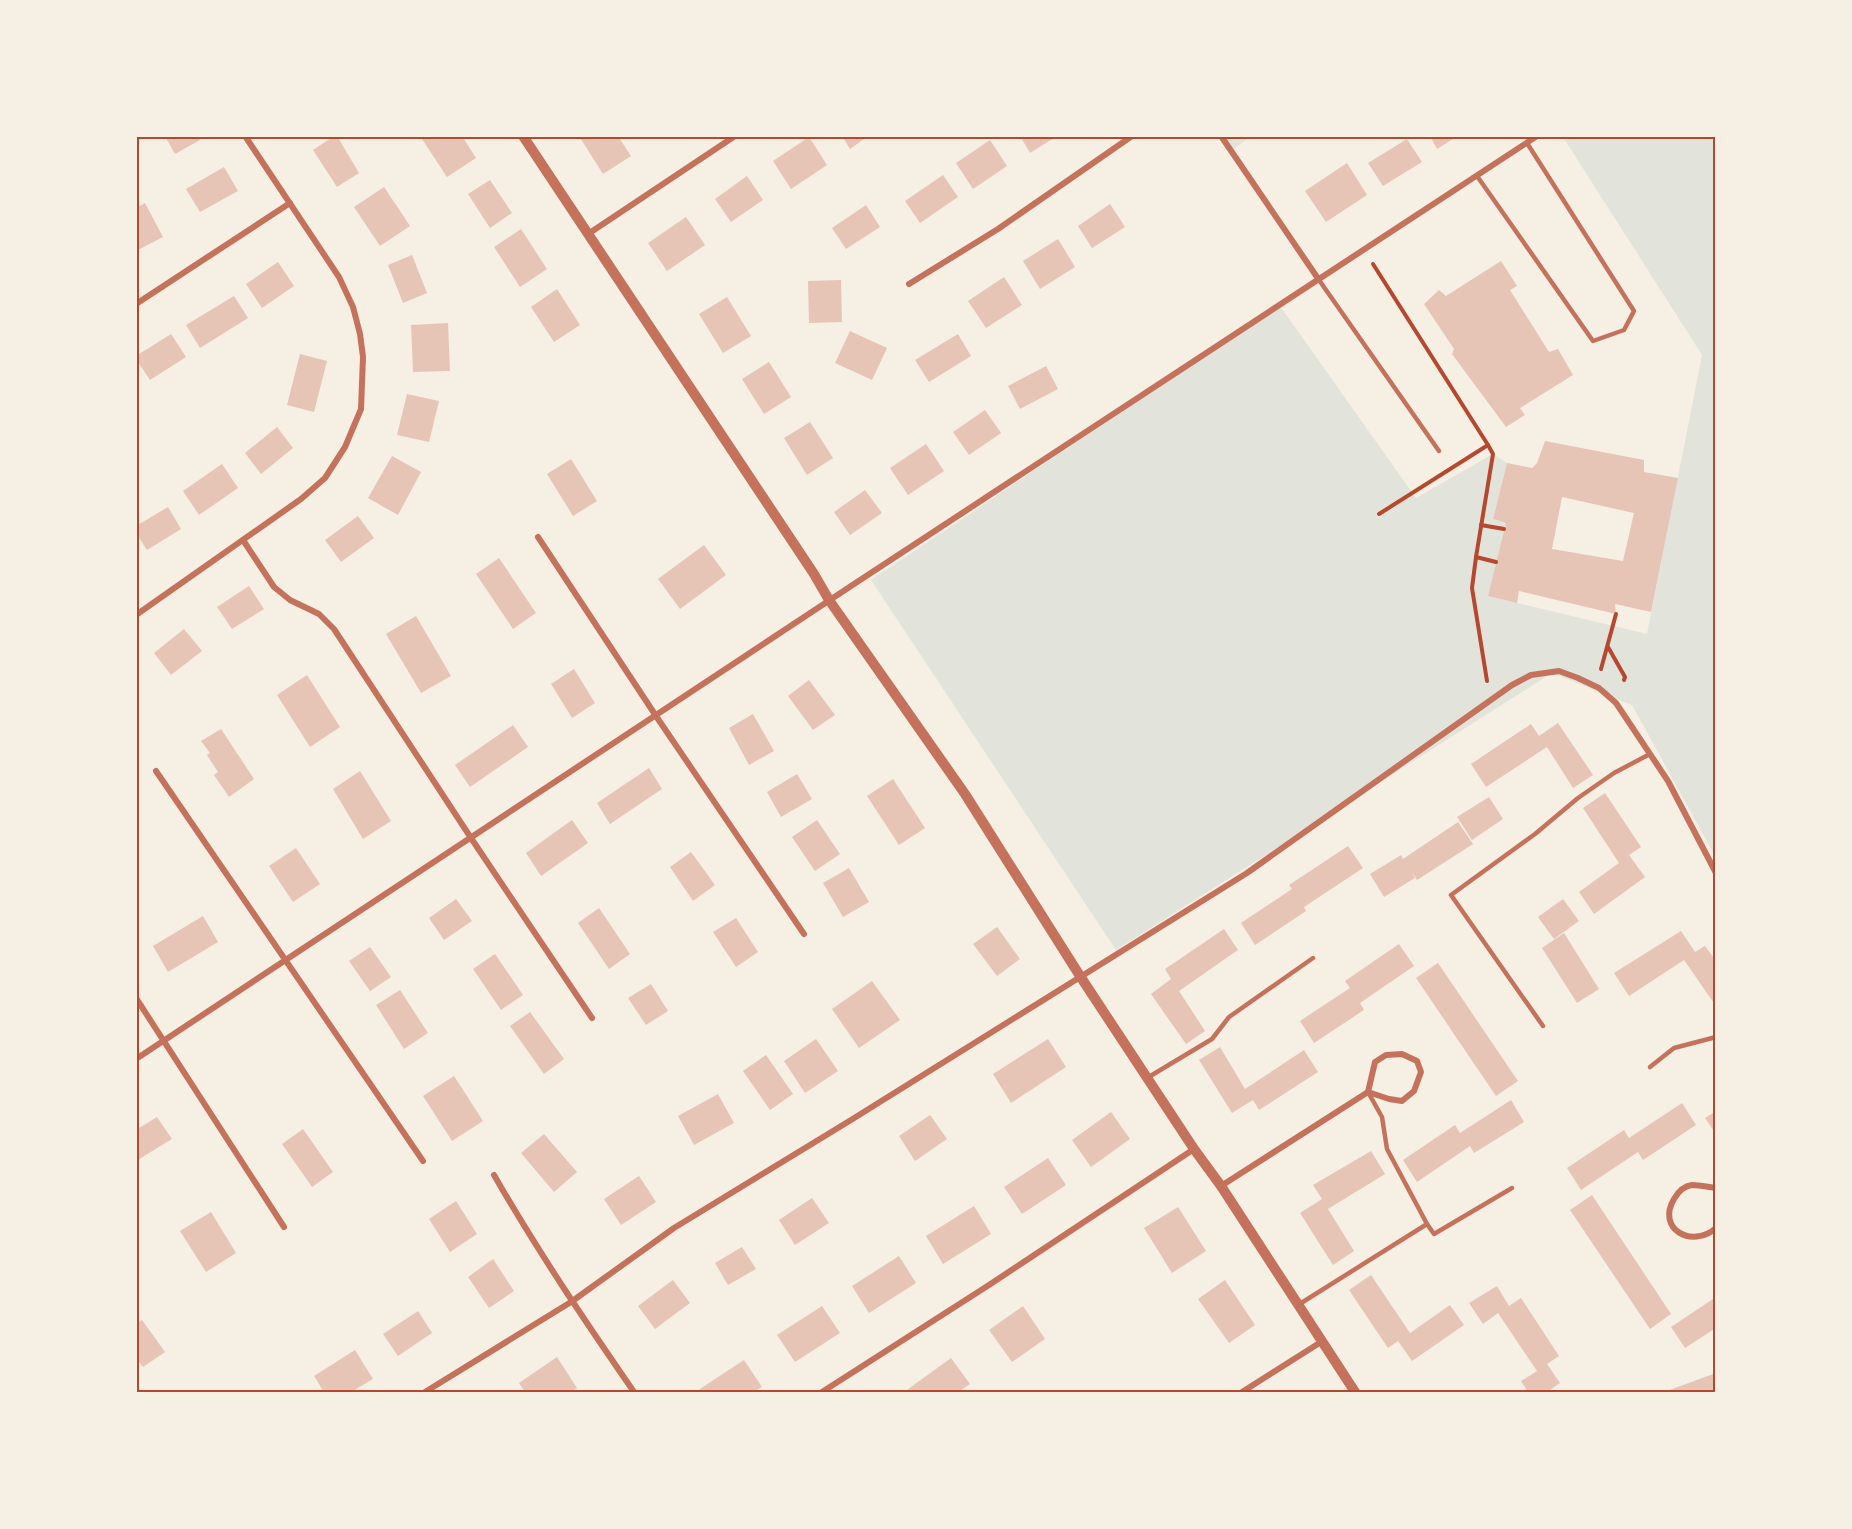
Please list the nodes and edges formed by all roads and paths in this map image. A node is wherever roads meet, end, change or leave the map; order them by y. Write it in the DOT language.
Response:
graph roads {
  1 [pos="245,136"];
  2 [pos="523,136"];
  3 [pos="735,136"];
  4 [pos="1132,136"];
  5 [pos="1221,136"];
  6 [pos="1537,136"];
  7 [pos="1527,143"];
  8 [pos="1477,176"];
  9 [pos="290,203"];
  10 [pos="588,234"];
  11 [pos="1373,264"];
  12 [pos="1319,280"];
  13 [pos="909,284"];
  14 [pos="136,304"];
  15 [pos="1488,445"];
  16 [pos="1439,451"];
  17 [pos="1379,514"];
  18 [pos="1481,525"];
  19 [pos="1504,529"];
  20 [pos="538,537"];
  21 [pos="243,540"];
  22 [pos="1476,557"];
  23 [pos="1496,562"];
  24 [pos="830,600"];
  25 [pos="1616,614"];
  26 [pos="136,615"];
  27 [pos="1608,647"];
  28 [pos="1601,669"];
  29 [pos="1624,680"];
  30 [pos="1487,681"];
  31 [pos="656,716"];
  32 [pos="1650,754"];
  33 [pos="156,771"];
  34 [pos="471,838"];
  35 [pos="1716,873"];
  36 [pos="804,934"];
  37 [pos="1313,958"];
  38 [pos="285,960"];
  39 [pos="1080,976"];
  40 [pos="136,998"];
  41 [pos="592,1018"];
  42 [pos="1543,1026"];
  43 [pos="1716,1037"];
  44 [pos="165,1041"];
  45 [pos="136,1059"];
  46 [pos="1650,1067"];
  47 [pos="1148,1078"];
  48 [pos="1368,1092"];
  49 [pos="1194,1149"];
  50 [pos="423,1161"];
  51 [pos="494,1175"];
  52 [pos="1221,1186"];
  53 [pos="1512,1188"];
  54 [pos="1716,1188"];
  55 [pos="1427,1224"];
  56 [pos="284,1227"];
  57 [pos="1716,1228"];
  58 [pos="571,1302"];
  59 [pos="1298,1305"];
  60 [pos="1322,1342"];
  61 [pos="425,1392"];
  62 [pos="634,1392"];
  63 [pos="822,1392"];
  64 [pos="1242,1392"];
  65 [pos="1355,1392"];
  1 -- 9 [label="street"];
  2 -- 10 [label="street"];
  3 -- 10 [label="street"];
  4 -- 13 [label="street"];
  5 -- 12 [label="street"];
  6 -- 7 [label="street"];
  7 -- 8 [label="street"];
  7 -- 8 [label="lane"];
  8 -- 12 [label="street"];
  9 -- 14 [label="street"];
  9 -- 21 [label="street"];
  10 -- 24 [label="street"];
  11 -- 15 [label="path"];
  12 -- 16 [label="lane"];
  12 -- 24 [label="street"];
  15 -- 17 [label="path"];
  15 -- 18 [label="path"];
  18 -- 19 [label="path"];
  18 -- 22 [label="path"];
  20 -- 31 [label="street"];
  21 -- 26 [label="street"];
  21 -- 34 [label="street"];
  22 -- 23 [label="path"];
  22 -- 30 [label="path"];
  24 -- 31 [label="street"];
  24 -- 39 [label="street"];
  25 -- 27 [label="path"];
  27 -- 28 [label="path"];
  27 -- 29 [label="path"];
  31 -- 34 [label="street"];
  31 -- 36 [label="street"];
  32 -- 35 [label="street"];
  32 -- 39 [label="street"];
  32 -- 42 [label="lane"];
  33 -- 38 [label="street"];
  34 -- 38 [label="street"];
  34 -- 41 [label="street"];
  37 -- 47 [label="lane"];
  38 -- 44 [label="street"];
  38 -- 50 [label="street"];
  39 -- 47 [label="street"];
  39 -- 58 [label="street"];
  40 -- 44 [label="street"];
  43 -- 46 [label="lane"];
  44 -- 45 [label="street"];
  44 -- 56 [label="street"];
  47 -- 49 [label="street"];
  48 -- 48 [label="street"];
  48 -- 52 [label="street"];
  48 -- 55 [label="lane"];
  49 -- 52 [label="street"];
  49 -- 63 [label="street"];
  51 -- 58 [label="street"];
  52 -- 59 [label="street"];
  53 -- 55 [label="lane"];
  54 -- 57 [label="street"];
  55 -- 59 [label="lane"];
  58 -- 61 [label="street"];
  58 -- 62 [label="street"];
  59 -- 60 [label="street"];
  60 -- 64 [label="street"];
  60 -- 65 [label="street"];
}
